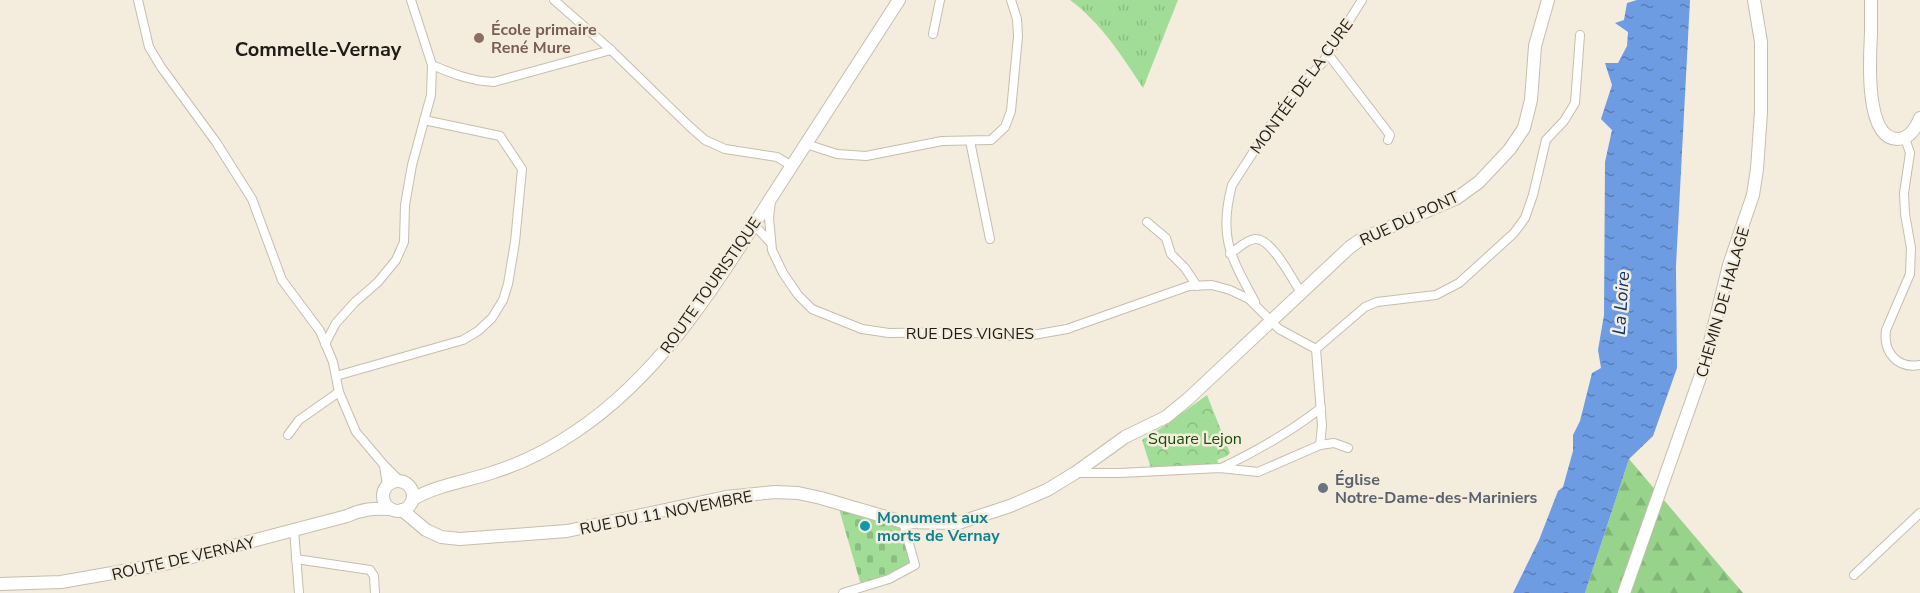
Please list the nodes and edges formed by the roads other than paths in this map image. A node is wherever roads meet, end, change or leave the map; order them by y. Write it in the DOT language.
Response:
graph roads {
  1 [pos="138,0"];
  2 [pos="411,0"];
  3 [pos="554,0"];
  4 [pos="899,0"];
  5 [pos="940,0"];
  6 [pos="1011,0"];
  7 [pos="1362,0"];
  8 [pos="1548,0"];
  9 [pos="1754,0"];
  10 [pos="1872,0"];
  11 [pos="933,34"];
  12 [pos="1580,35"];
  13 [pos="611,50"];
  14 [pos="1328,54"];
  15 [pos="432,65"];
  16 [pos="1920,118"];
  17 [pos="424,120"];
  18 [pos="1905,138"];
  19 [pos="1388,140"];
  20 [pos="970,141"];
  21 [pos="806,144"];
  22 [pos="792,166"];
  23 [pos="771,198"];
  24 [pos="1147,222"];
  25 [pos="751,230"];
  26 [pos="990,239"];
  27 [pos="770,242"];
  28 [pos="1230,254"];
  29 [pos="1197,285"];
  30 [pos="1301,293"];
  31 [pos="1257,306"];
  32 [pos="1272,322"];
  33 [pos="325,344"];
  34 [pos="1316,349"];
  35 [pos="1920,365"];
  36 [pos="336,376"];
  37 [pos="339,392"];
  38 [pos="1321,408"];
  39 [pos="288,435"];
  40 [pos="1320,445"];
  41 [pos="1348,448"];
  42 [pos="384,465"];
  43 [pos="1220,468"];
  44 [pos="1075,473"];
  45 [pos="403,482"];
  46 [pos="446,486"];
  47 [pos="386,487"];
  48 [pos="404,506"];
  49 [pos="361,510"];
  50 [pos="1920,513"];
  51 [pos="903,522"];
  52 [pos="294,530"];
  53 [pos="296,560"];
  54 [pos="1854,575"];
  55 [pos="0,584"];
  56 [pos="299,593"];
  57 [pos="375,593"];
  58 [pos="843,593"];
  59 [pos="1624,593"];
  1 -- 33 [label="street"];
  2 -- 15 [label="street"];
  3 -- 13 [label="street"];
  4 -- 21 [label="street, ROUTE TOURISTIQUE"];
  5 -- 11 [label="street"];
  6 -- 20 [label="street"];
  7 -- 14 [label="street, MONTÉE DE LA CURE"];
  8 -- 30 [label="street, RUE DU PONT"];
  9 -- 59 [label="street, CHEMIN DE HALAGE"];
  10 -- 18 [label="street"];
  12 -- 34 [label="street"];
  13 -- 15 [label="street"];
  13 -- 22 [label="street"];
  14 -- 19 [label="street"];
  14 -- 28 [label="street, MONTÉE DE LA CURE"];
  15 -- 17 [label="street"];
  16 -- 18 [label="street"];
  17 -- 33 [label="street"];
  17 -- 36 [label="street"];
  18 -- 35 [label="street"];
  20 -- 21 [label="street"];
  20 -- 26 [label="street"];
  21 -- 22 [label="street, ROUTE TOURISTIQUE"];
  22 -- 23 [label="street, ROUTE TOURISTIQUE"];
  23 -- 25 [label="street, ROUTE TOURISTIQUE"];
  23 -- 27 [label="street, RUE DES VIGNES"];
  24 -- 29 [label="street"];
  25 -- 27 [label="street"];
  25 -- 46 [label="street, ROUTE TOURISTIQUE"];
  27 -- 29 [label="street, RUE DES VIGNES"];
  28 -- 30 [label="street"];
  28 -- 31 [label="street, MONTÉE DE LA CURE"];
  29 -- 31 [label="street, RUE DES VIGNES"];
  30 -- 32 [label="street, RUE DU PONT"];
  31 -- 32 [label="street, RUE DES VIGNES"];
  32 -- 34 [label="street, RUE DES VIGNES"];
  32 -- 44 [label="street, RUE DU 11 NOVEMBRE"];
  33 -- 36 [label="street"];
  34 -- 38 [label="street"];
  36 -- 37 [label="street"];
  37 -- 39 [label="street"];
  37 -- 42 [label="street"];
  38 -- 40 [label="street"];
  38 -- 43 [label="street"];
  40 -- 41 [label="street"];
  40 -- 43 [label="street"];
  42 -- 45 [label="street"];
  42 -- 47 [label="street"];
  43 -- 44 [label="street"];
  44 -- 51 [label="street, RUE DU 11 NOVEMBRE"];
  45 -- 46 [label="street, ROUTE TOURISTIQUE"];
  45 -- 47 [label="street"];
  45 -- 48 [label="street"];
  46 -- 48 [label="street, ROUTE TOURISTIQUE"];
  47 -- 48 [label="street"];
  47 -- 49 [label="street, ROUTE DE VERNAY"];
  48 -- 49 [label="street, ROUTE DE VERNAY"];
  48 -- 51 [label="street, RUE DU 11 NOVEMBRE"];
  49 -- 52 [label="street, ROUTE DE VERNAY"];
  50 -- 54 [label="street"];
  51 -- 58 [label="street"];
  52 -- 53 [label="street"];
  52 -- 55 [label="street, ROUTE DE VERNAY"];
  53 -- 56 [label="street"];
  53 -- 57 [label="street"];
}
